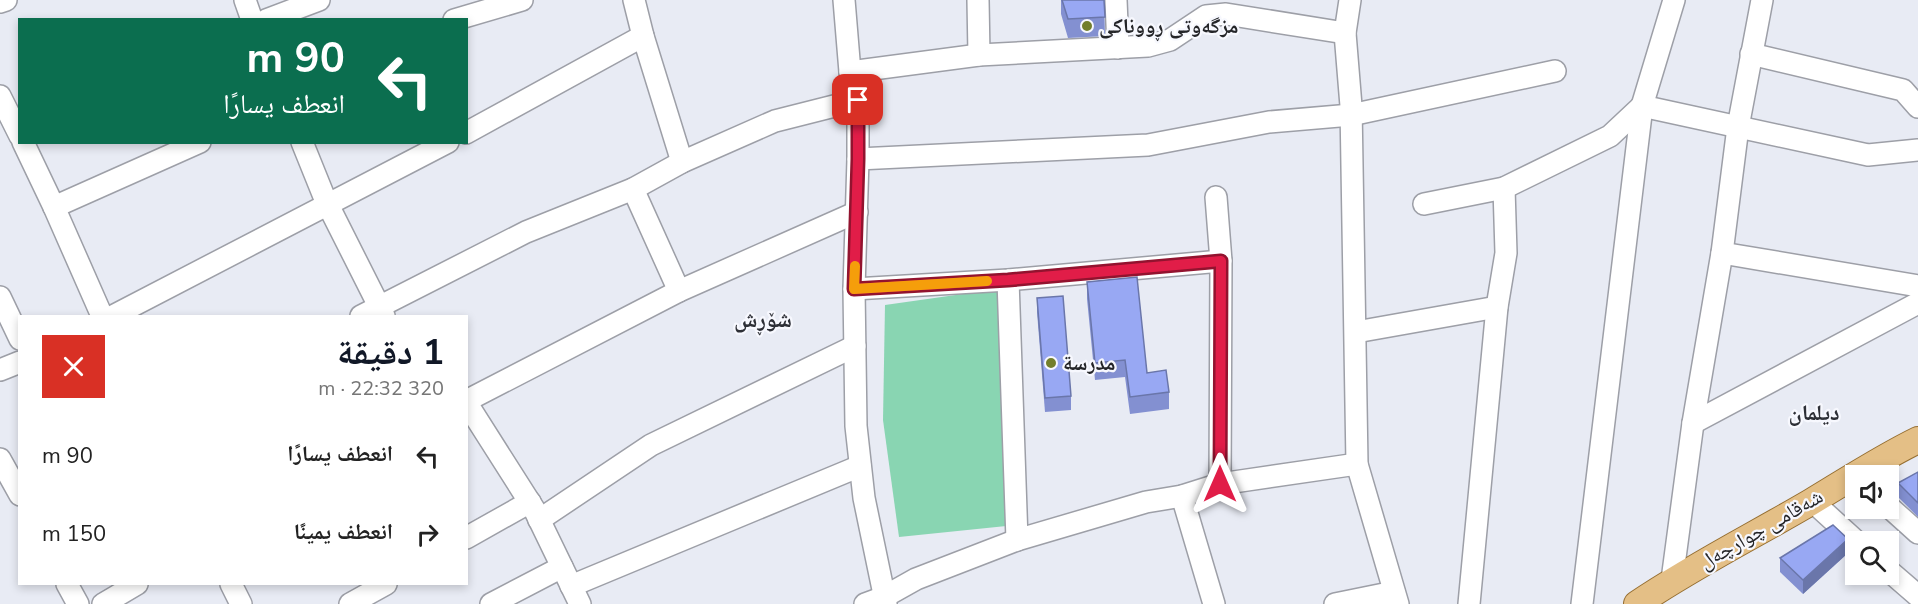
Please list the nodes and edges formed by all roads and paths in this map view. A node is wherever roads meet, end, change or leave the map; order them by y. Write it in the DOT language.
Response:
graph roads {
  1 [pos="6,0"];
  2 [pos="245,0"];
  3 [pos="319,0"];
  4 [pos="522,0"];
  5 [pos="634,0"];
  6 [pos="844,0"];
  7 [pos="978,0"];
  8 [pos="1116,0"];
  9 [pos="1350,0"];
  10 [pos="1674,0"];
  11 [pos="1762,0"];
  12 [pos="0,2"];
  13 [pos="251,18"];
  14 [pos="271,18"];
  15 [pos="461,18"];
  16 [pos="1345,33"];
  17 [pos="643,36"];
  18 [pos="1118,48"];
  19 [pos="1751,54"];
  20 [pos="979,55"];
  21 [pos="1556,70"];
  22 [pos="850,72"];
  23 [pos="6,100"];
  24 [pos="858,100"];
  25 [pos="1642,106"];
  26 [pos="1918,107"];
  27 [pos="1351,115"];
  28 [pos="1738,127"];
  29 [pos="18,131"];
  30 [pos="468,132"];
  31 [pos="23,144"];
  32 [pos="196,144"];
  33 [pos="303,144"];
  34 [pos="444,144"];
  35 [pos="1918,150"];
  36 [pos="858,159"];
  37 [pos="682,162"];
  38 [pos="1504,188"];
  39 [pos="633,189"];
  40 [pos="1216,196"];
  41 [pos="1424,204"];
  42 [pos="328,206"];
  43 [pos="54,207"];
  44 [pos="857,212"];
  45 [pos="1722,253"];
  46 [pos="1221,261"];
  47 [pos="1008,280"];
  48 [pos="1918,286"];
  49 [pos="854,289"];
  50 [pos="679,291"];
  51 [pos="0,297"];
  52 [pos="1918,303"];
  53 [pos="1497,307"];
  54 [pos="374,313"];
  55 [pos="102,315"];
  56 [pos="115,315"];
  57 [pos="1356,332"];
  58 [pos="18,335"];
  59 [pos="855,346"];
  60 [pos="18,363"];
  61 [pos="0,370"];
  62 [pos="468,401"];
  63 [pos="468,405"];
  64 [pos="1693,423"];
  65 [pos="1918,440"];
  66 [pos="0,459"];
  67 [pos="1358,464"];
  68 [pos="1874,465"];
  69 [pos="860,466"];
  70 [pos="1845,481"];
  71 [pos="1220,484"];
  72 [pos="18,491"];
  73 [pos="1182,496"];
  74 [pos="1812,501"];
  75 [pos="534,511"];
  76 [pos="1899,516"];
  77 [pos="1845,531"];
  78 [pos="1918,533"];
  79 [pos="468,537"];
  80 [pos="1017,540"];
  81 [pos="562,567"];
  82 [pos="1672,580"];
  83 [pos="1899,580"];
  84 [pos="68,585"];
  85 [pos="135,585"];
  86 [pos="232,585"];
  87 [pos="384,585"];
  88 [pos="575,595"];
  89 [pos="1918,596"];
  90 [pos="1396,598"];
  91 [pos="878,602"];
  92 [pos="78,604"];
  93 [pos="103,604"];
  94 [pos="241,604"];
  95 [pos="350,604"];
  96 [pos="491,604"];
  97 [pos="1214,604"];
  98 [pos="1335,604"];
  99 [pos="1469,604"];
  100 [pos="1582,604"];
  101 [pos="1637,604"];
  1 -- 12 [label="street"];
  2 -- 13 [label="street"];
  3 -- 14 [label="street"];
  4 -- 15 [label="street"];
  5 -- 17 [label="street"];
  6 -- 22 [label="street"];
  7 -- 20 [label="street"];
  8 -- 18 [label="street"];
  9 -- 16 [label="street"];
  10 -- 25 [label="street"];
  11 -- 19 [label="street"];
  16 -- 18 [label="street"];
  16 -- 27 [label="street"];
  17 -- 30 [label="street"];
  17 -- 37 [label="street"];
  18 -- 20 [label="street"];
  19 -- 26 [label="street"];
  19 -- 28 [label="street"];
  20 -- 22 [label="street"];
  21 -- 27 [label="street"];
  22 -- 24 [label="street"];
  23 -- 29 [label="street"];
  24 -- 36 [label="street"];
  24 -- 37 [label="street"];
  25 -- 28 [label="street"];
  25 -- 38 [label="street"];
  25 -- 100 [label="street"];
  27 -- 36 [label="street"];
  27 -- 57 [label="street"];
  28 -- 35 [label="street"];
  28 -- 45 [label="street"];
  31 -- 43 [label="street"];
  32 -- 43 [label="street"];
  33 -- 42 [label="street"];
  34 -- 42 [label="street"];
  36 -- 44 [label="street"];
  37 -- 39 [label="street"];
  38 -- 41 [label="street"];
  38 -- 53 [label="street"];
  39 -- 50 [label="street"];
  39 -- 54 [label="street"];
  40 -- 46 [label="street"];
  42 -- 54 [label="street"];
  42 -- 56 [label="street"];
  43 -- 55 [label="street"];
  44 -- 49 [label="street"];
  44 -- 50 [label="street"];
  45 -- 48 [label="street"];
  45 -- 64 [label="street"];
  46 -- 47 [label="street"];
  46 -- 71 [label="street"];
  47 -- 49 [label="street"];
  47 -- 80 [label="street"];
  49 -- 59 [label="street"];
  50 -- 62 [label="street"];
  51 -- 58 [label="street"];
  52 -- 64 [label="street"];
  53 -- 57 [label="street"];
  53 -- 99 [label="street"];
  57 -- 67 [label="street"];
  59 -- 69 [label="street"];
  59 -- 75 [label="street"];
  60 -- 61 [label="street"];
  63 -- 75 [label="street"];
  64 -- 82 [label="street"];
  65 -- 68 [label="main road, شەقامی چوارچەل"];
  66 -- 72 [label="street"];
  67 -- 71 [label="street"];
  67 -- 90 [label="street"];
  69 -- 88 [label="street"];
  69 -- 91 [label="street"];
  70 -- 74 [label="main road, شەقامی چوارچەل"];
  71 -- 73 [label="street"];
  73 -- 80 [label="street"];
  73 -- 97 [label="street"];
  74 -- 77 [label="street"];
  74 -- 82 [label="main road, شەقامی چوارچەل"];
  75 -- 79 [label="street"];
  75 -- 81 [label="street"];
  76 -- 78 [label="street"];
  80 -- 91 [label="street"];
  81 -- 88 [label="street"];
  81 -- 96 [label="street"];
  82 -- 101 [label="main road, شەقامی چوارچەل"];
  83 -- 89 [label="street"];
  84 -- 92 [label="street"];
  85 -- 93 [label="street"];
  86 -- 94 [label="street"];
  87 -- 95 [label="street"];
  90 -- 98 [label="street"];
}
